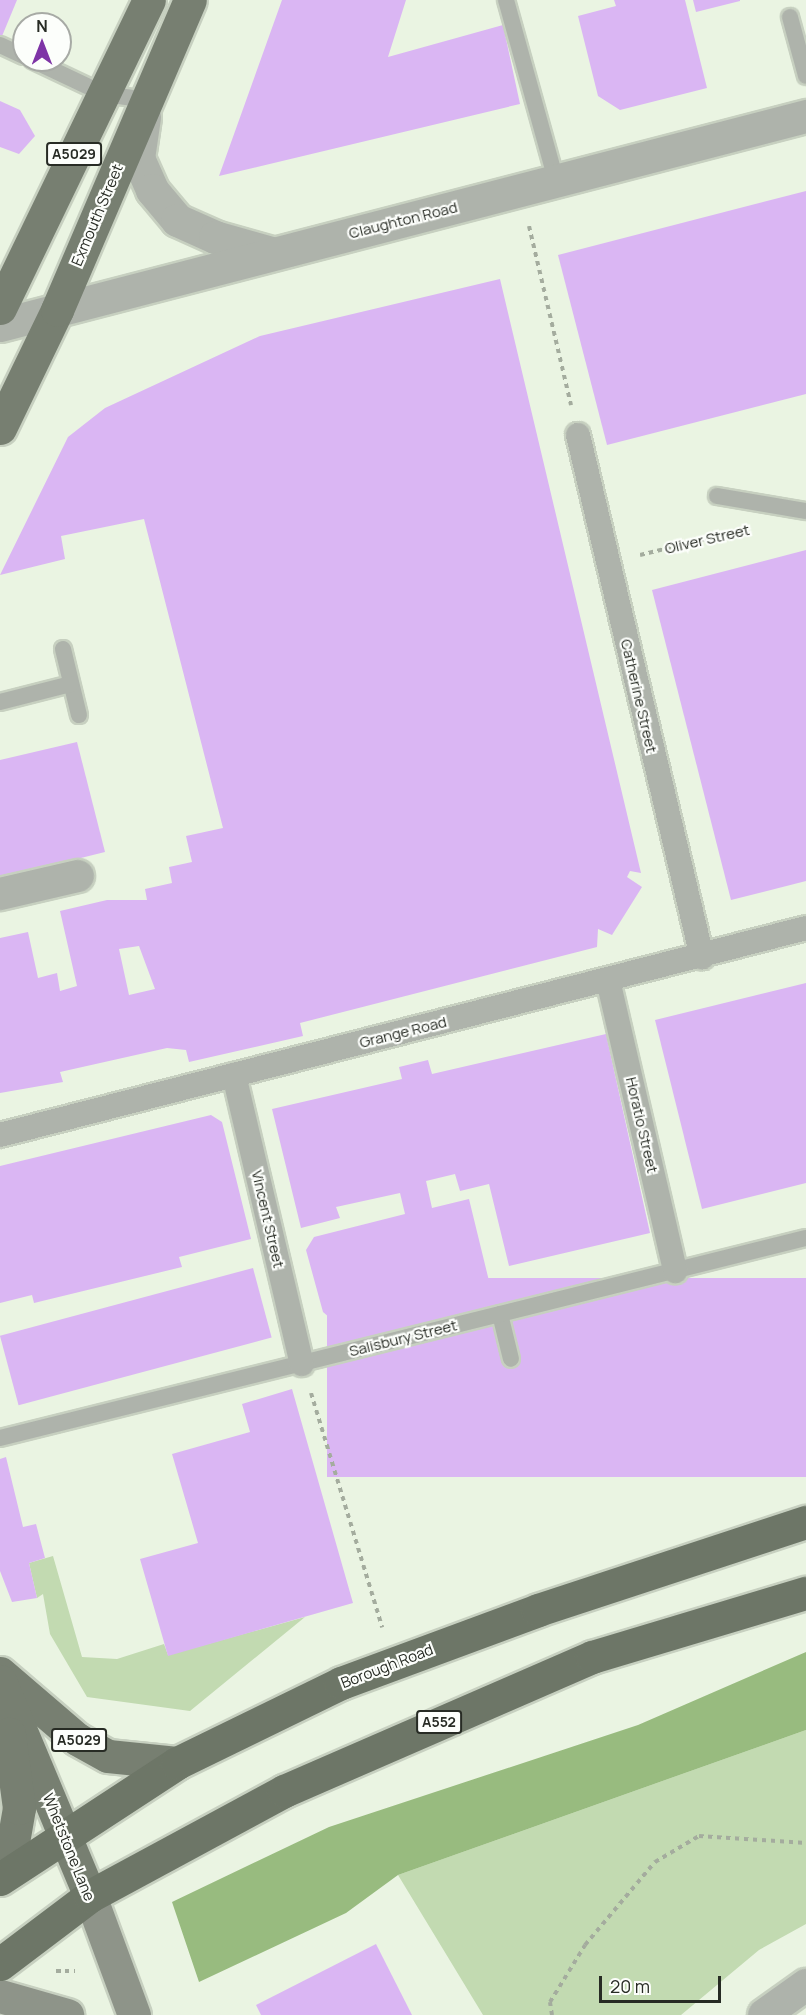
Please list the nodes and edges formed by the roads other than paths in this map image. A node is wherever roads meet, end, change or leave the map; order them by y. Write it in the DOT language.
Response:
graph roads {
  1 [pos="149,0"];
  2 [pos="190,0"];
  3 [pos="506,0"];
  4 [pos="790,17"];
  5 [pos="57,72"];
  6 [pos="806,76"];
  7 [pos="104,94"];
  8 [pos="147,100"];
  9 [pos="806,116"];
  10 [pos="556,180"];
  11 [pos="273,253"];
  12 [pos="0,308"];
  13 [pos="57,310"];
  14 [pos="0,325"];
  15 [pos="0,428"];
  16 [pos="578,435"];
  17 [pos="717,496"];
  18 [pos="806,511"];
  19 [pos="63,650"];
  20 [pos="71,684"];
  21 [pos="0,702"];
  22 [pos="79,715"];
  23 [pos="78,876"];
  24 [pos="0,894"];
  25 [pos="806,928"];
  26 [pos="702,957"];
  27 [pos="608,980"];
  28 [pos="234,1075"];
  29 [pos="0,1135"];
  30 [pos="806,1238"];
  31 [pos="675,1271"];
  32 [pos="500,1314"];
  33 [pos="511,1359"];
  34 [pos="302,1364"];
  35 [pos="0,1438"];
  36 [pos="806,1522"];
  37 [pos="806,1593"];
  38 [pos="0,1673"];
  39 [pos="0,1681"];
  40 [pos="0,1693"];
  41 [pos="177,1763"];
  42 [pos="65,1835"];
  43 [pos="0,1872"];
  44 [pos="0,1879"];
  45 [pos="90,1896"];
  46 [pos="0,1964"];
  47 [pos="806,1985"];
  48 [pos="0,1996"];
  49 [pos="67,2015"];
  50 [pos="134,2015"];
  51 [pos="764,2015"];
  1 -- 7 [label="main road, A5029"];
  2 -- 8 [label="main road, Exmouth Street / A5029"];
  3 -- 10 [label="lane"];
  4 -- 6 [label="lane"];
  5 -- 7 [label="lane"];
  7 -- 8 [label="lane"];
  7 -- 12 [label="main road, A5029"];
  8 -- 11 [label="street"];
  8 -- 13 [label="main road, Exmouth Street / A5029"];
  9 -- 10 [label="street, Claughton Road"];
  10 -- 11 [label="street, Claughton Road"];
  11 -- 13 [label="street, Claughton Road"];
  13 -- 14 [label="street, Claughton Road"];
  13 -- 15 [label="main road, Exmouth Street / A5029"];
  16 -- 26 [label="street, Catherine Street"];
  17 -- 18 [label="lane, Oliver Street"];
  19 -- 20 [label="lane"];
  20 -- 21 [label="lane"];
  20 -- 22 [label="lane"];
  23 -- 24 [label="street"];
  25 -- 26 [label="street, Grange Road"];
  26 -- 27 [label="street, Grange Road"];
  27 -- 28 [label="street, Grange Road"];
  27 -- 31 [label="street, Horatio Street"];
  28 -- 29 [label="street, Grange Road"];
  28 -- 34 [label="street, Vincent Street"];
  30 -- 31 [label="lane, Salisbury Street"];
  31 -- 32 [label="lane, Salisbury Street"];
  32 -- 33 [label="lane"];
  32 -- 34 [label="lane, Salisbury Street"];
  34 -- 35 [label="lane, Salisbury Street"];
  36 -- 41 [label="highway, Borough Road"];
  37 -- 45 [label="highway, A552"];
  38 -- 41 [label="main road, A5029"];
  39 -- 42 [label="main road, Whetstone Lane / A5029"];
  40 -- 43 [label="main road, Whetstone Lane"];
  41 -- 42 [label="highway, Borough Road"];
  42 -- 44 [label="highway, Borough Road"];
  42 -- 45 [label="main road, Whetstone Lane / A5029"];
  45 -- 46 [label="highway, A552"];
  45 -- 50 [label="main road, Whetstone Lane"];
  47 -- 51 [label="street"];
  48 -- 49 [label="main road"];
}
